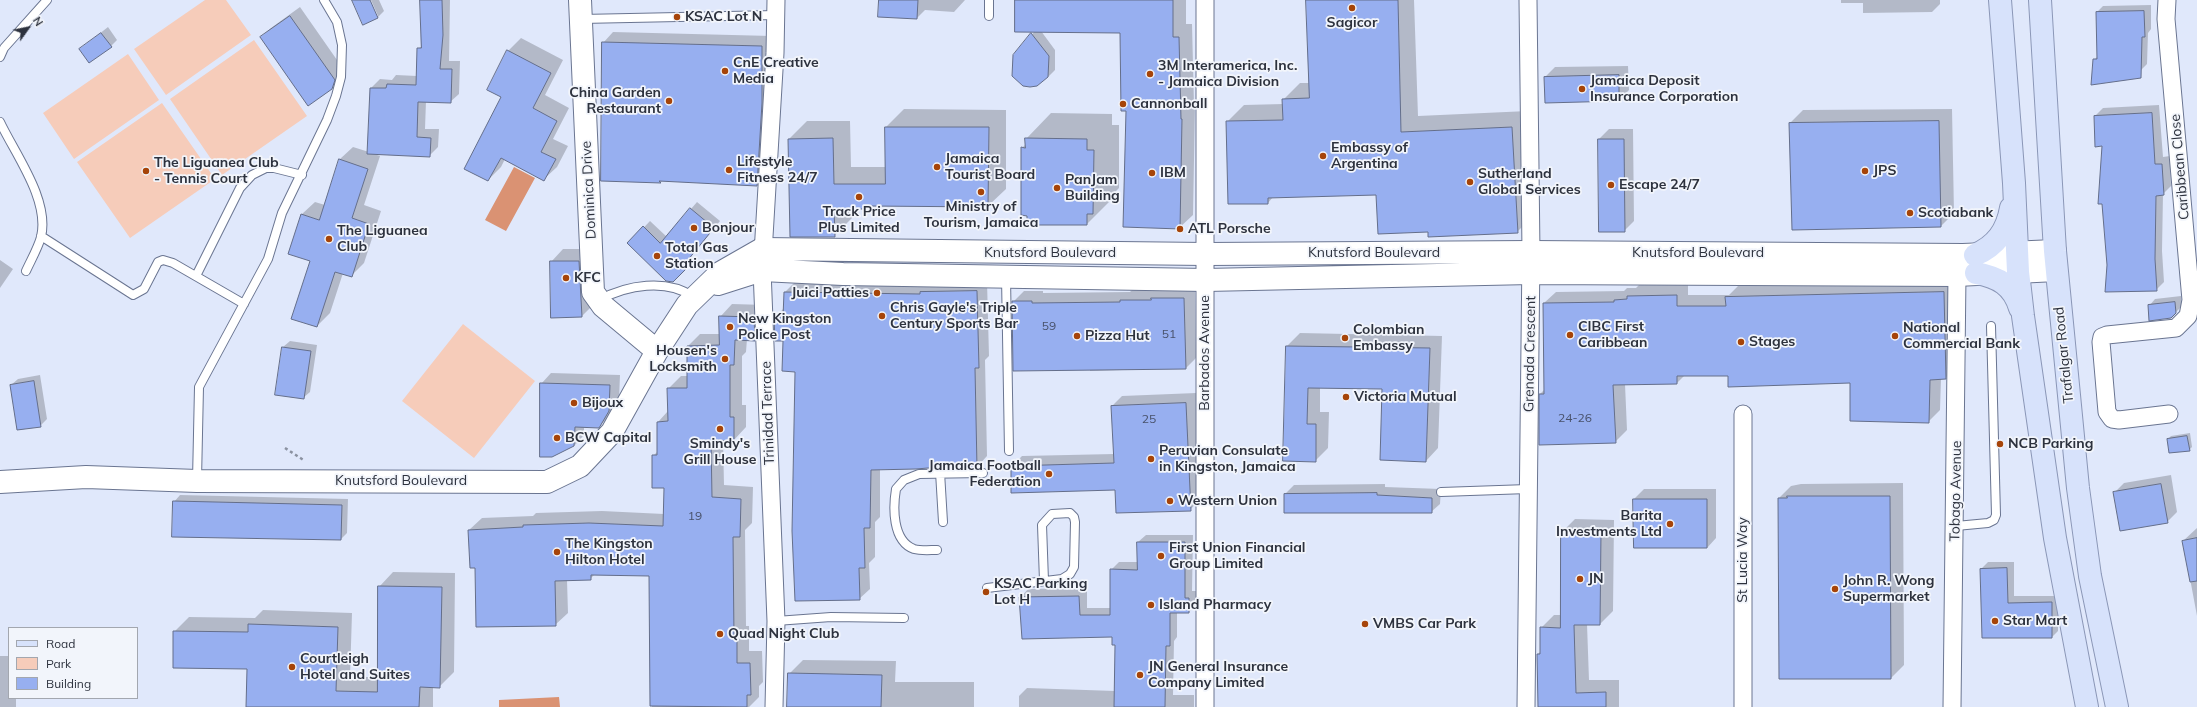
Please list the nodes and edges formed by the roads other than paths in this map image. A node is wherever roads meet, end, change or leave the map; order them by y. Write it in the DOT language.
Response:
graph roads {
  1 [pos="47,0"];
  2 [pos="324,0"];
  3 [pos="989,0"];
  4 [pos="1205,0"];
  5 [pos="1528,0"];
  6 [pos="2000,0"];
  7 [pos="2040,0"];
  8 [pos="2167,0"];
  9 [pos="776,8"];
  10 [pos="580,10"];
  11 [pos="989,16"];
  12 [pos="0,57"];
  13 [pos="0,122"];
  14 [pos="302,175"];
  15 [pos="2014,183"];
  16 [pos="42,236"];
  17 [pos="1531,252"];
  18 [pos="1206,254"];
  19 [pos="762,260"];
  20 [pos="2056,261"];
  21 [pos="2018,263"];
  22 [pos="1969,268"];
  23 [pos="26,271"];
  24 [pos="1531,273"];
  25 [pos="196,276"];
  26 [pos="1006,277"];
  27 [pos="1206,280"];
  28 [pos="700,293"];
  29 [pos="598,301"];
  30 [pos="244,304"];
  31 [pos="2023,316"];
  32 [pos="1990,326"];
  33 [pos="657,350"];
  34 [pos="1744,414"];
  35 [pos="2169,414"];
  36 [pos="1009,451"];
  37 [pos="940,472"];
  38 [pos="983,473"];
  39 [pos="197,481"];
  40 [pos="2,482"];
  41 [pos="1528,489"];
  42 [pos="1441,492"];
  43 [pos="943,522"];
  44 [pos="1956,526"];
  45 [pos="936,550"];
  46 [pos="1044,581"];
  47 [pos="987,588"];
  48 [pos="904,618"];
  49 [pos="776,621"];
  50 [pos="2084,706"];
  51 [pos="774,707"];
  52 [pos="1205,707"];
  53 [pos="1526,707"];
  54 [pos="1743,707"];
  55 [pos="1952,707"];
  56 [pos="2117,707"];
  1 -- 12 [label="lane"];
  2 -- 14 [label="lane"];
  3 -- 11 [label="lane"];
  4 -- 18 [label="street, Barbados Avenue"];
  5 -- 17 [label="street, Grenada Crescent"];
  6 -- 15 [label="main road"];
  7 -- 20 [label="main road, Trafalgar Road"];
  8 -- 35 [label="street, Caribbean Close"];
  9 -- 10 [label="lane"];
  9 -- 19 [label="street, Trinidad Terrace"];
  10 -- 29 [label="main road, Dominica Drive"];
  13 -- 16 [label="lane"];
  14 -- 25 [label="lane"];
  14 -- 30 [label="lane"];
  15 -- 21 [label="main road"];
  15 -- 22 [label="main road"];
  16 -- 23 [label="lane"];
  16 -- 25 [label="lane"];
  17 -- 18 [label="main road, Knutsford Boulevard"];
  17 -- 22 [label="main road, Knutsford Boulevard"];
  17 -- 24 [label="street, Grenada Crescent"];
  18 -- 19 [label="main road, Knutsford Boulevard"];
  18 -- 27 [label="street, Barbados Avenue"];
  19 -- 26 [label="main road, Knutsford Boulevard"];
  19 -- 28 [label="main road, Knutsford Boulevard"];
  19 -- 49 [label="street, Trinidad Terrace"];
  20 -- 21 [label="main road, Knutsford Boulevard"];
  20 -- 56 [label="main road, Trafalgar Road"];
  21 -- 22 [label="main road, Knutsford Boulevard"];
  21 -- 31 [label="main road"];
  22 -- 24 [label="main road, Knutsford Boulevard"];
  22 -- 31 [label="main road"];
  22 -- 44 [label="street, Tobago Avenue"];
  24 -- 27 [label="main road, Knutsford Boulevard"];
  24 -- 41 [label="street, Grenada Crescent"];
  25 -- 30 [label="lane"];
  26 -- 27 [label="main road, Knutsford Boulevard"];
  26 -- 36 [label="lane"];
  27 -- 52 [label="street, Barbados Avenue"];
  28 -- 29 [label="lane"];
  28 -- 33 [label="main road, Knutsford Boulevard"];
  29 -- 33 [label="main road"];
  30 -- 39 [label="lane"];
  31 -- 50 [label="main road"];
  32 -- 44 [label="lane"];
  33 -- 39 [label="main road, Knutsford Boulevard"];
  34 -- 54 [label="street, St Lucia Way"];
  37 -- 38 [label="lane"];
  37 -- 43 [label="lane"];
  37 -- 45 [label="lane"];
  39 -- 40 [label="main road, Knutsford Boulevard"];
  41 -- 42 [label="lane"];
  41 -- 53 [label="street, Grenada Crescent"];
  44 -- 55 [label="street, Tobago Avenue"];
  46 -- 46 [label="lane"];
  46 -- 47 [label="lane"];
  48 -- 49 [label="lane"];
  49 -- 51 [label="street, Trinidad Terrace"];
}
